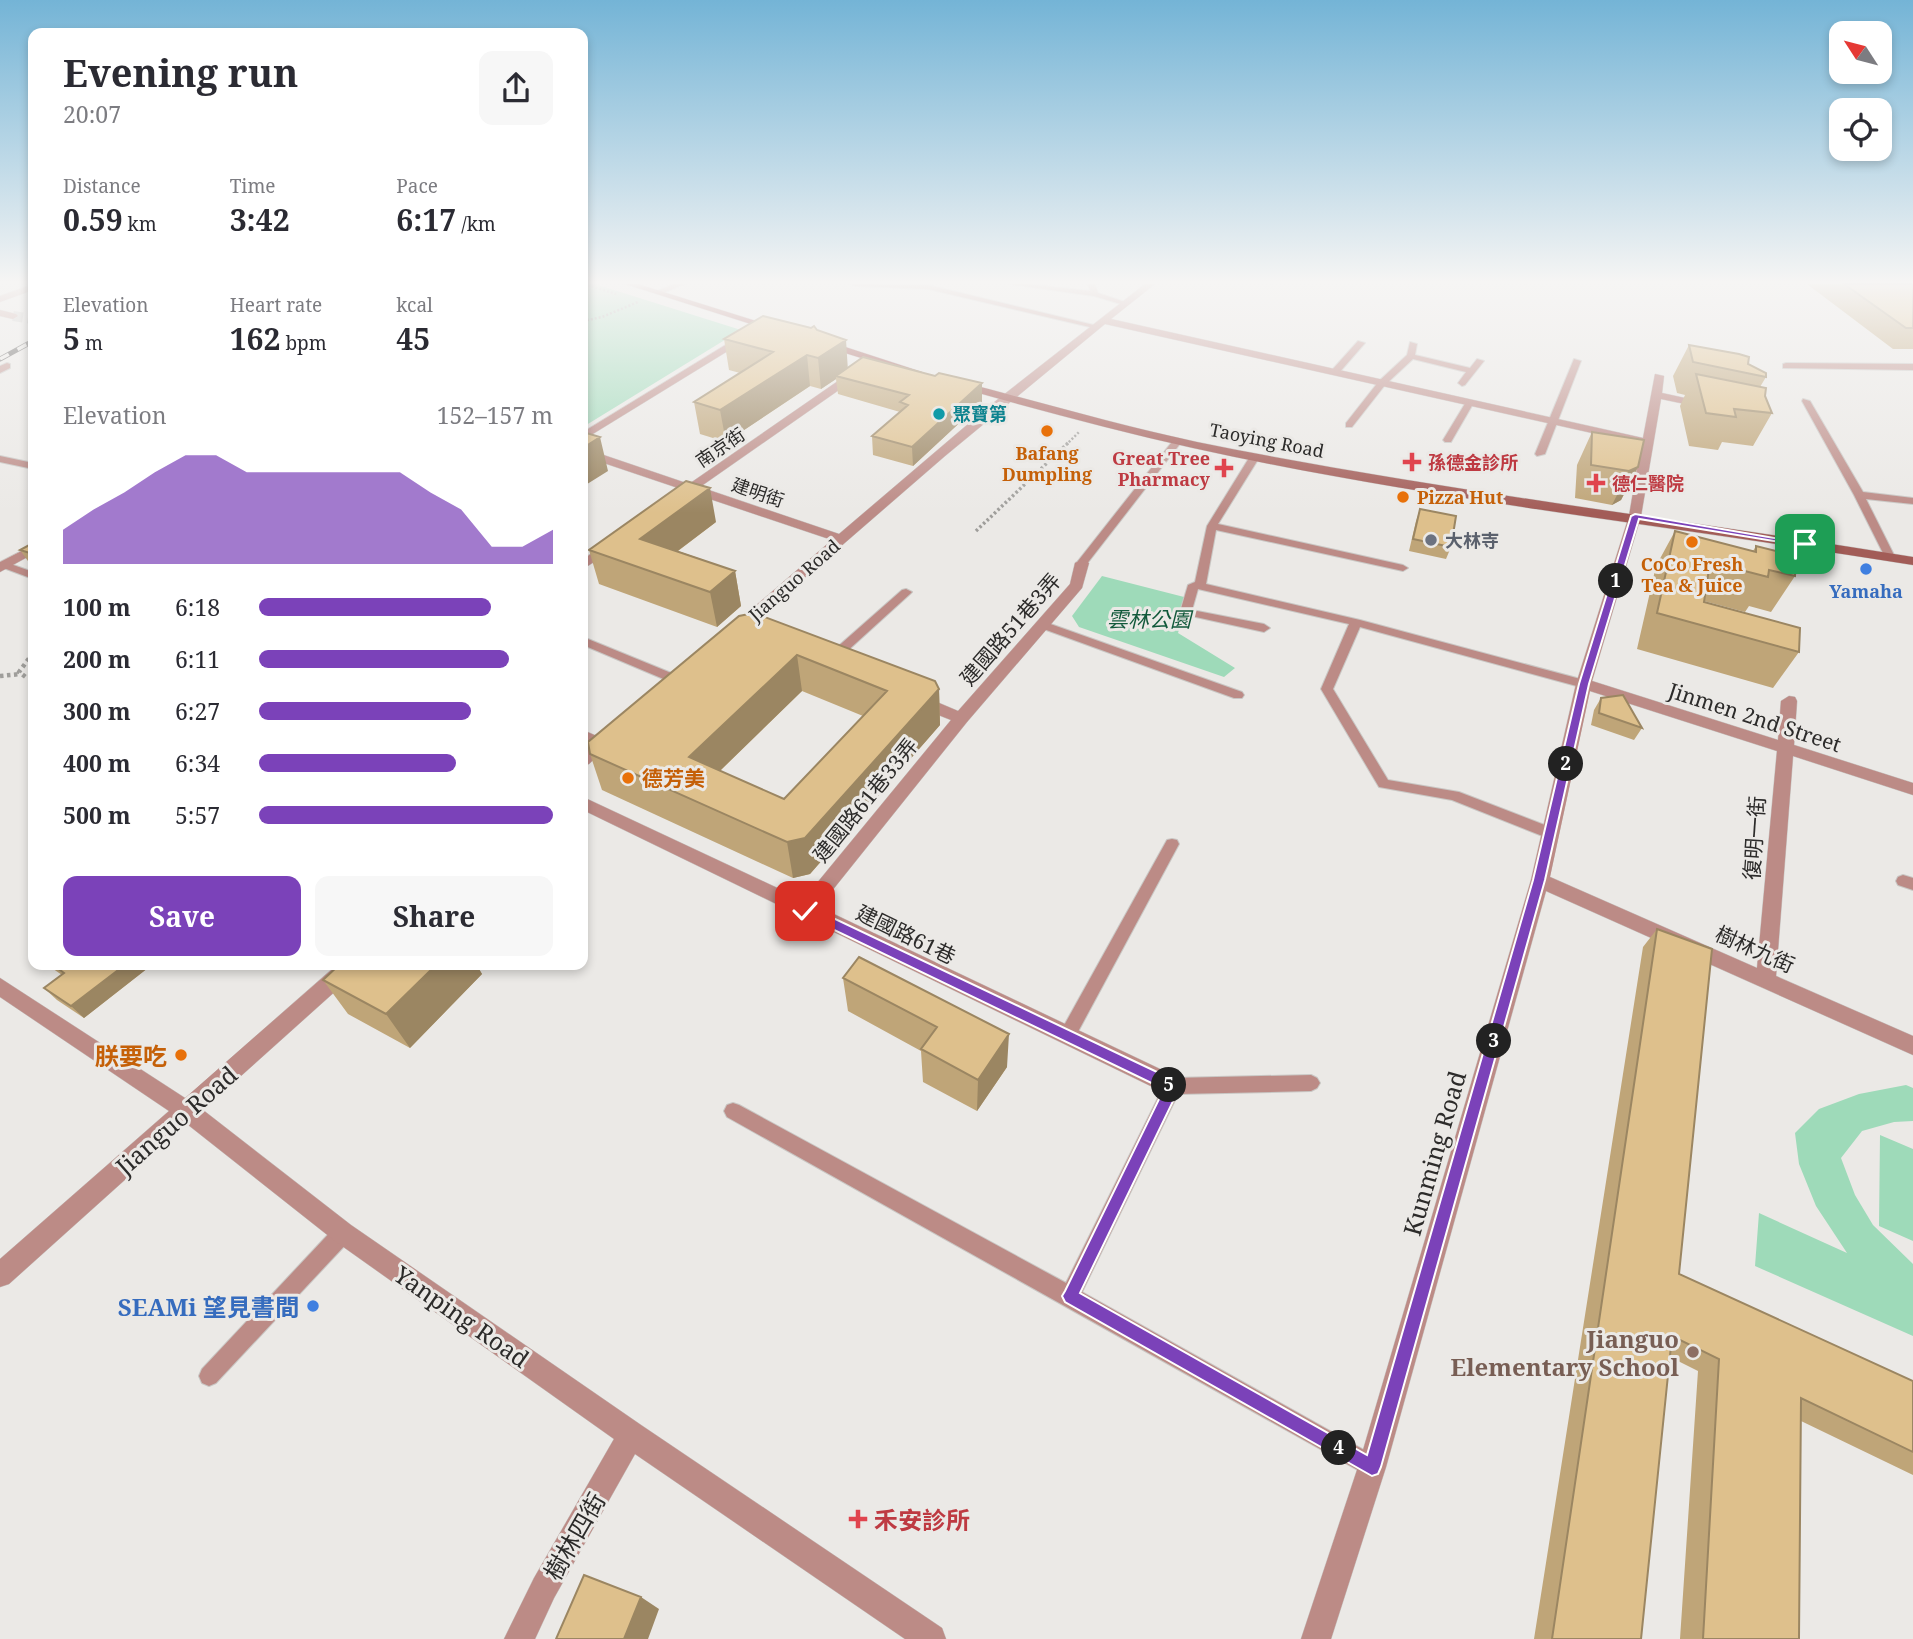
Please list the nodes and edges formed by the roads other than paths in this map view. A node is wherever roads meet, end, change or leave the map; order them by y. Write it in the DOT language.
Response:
graph roads {
  1 [pos="707,360"];
  2 [pos="874,360"];
  3 [pos="881,360"];
  4 [pos="1052,360"];
  5 [pos="1279,360"];
  6 [pos="1345,360"];
  7 [pos="1405,360"];
  8 [pos="1432,360"];
  9 [pos="1480,361"];
  10 [pos="1577,361"];
  11 [pos="1786,366"];
  12 [pos="1913,368"];
  13 [pos="1472,371"];
  14 [pos="1335,372"];
  15 [pos="930,376"];
  16 [pos="1659,376"];
  17 [pos="943,380"];
  18 [pos="1382,383"];
  19 [pos="1462,383"];
  20 [pos="1656,395"];
  21 [pos="1005,399"];
  22 [pos="1806,401"];
  23 [pos="1469,404"];
  24 [pos="1721,408"];
  25 [pos="1552,422"];
  26 [pos="1349,425"];
  27 [pos="588,434"];
  28 [pos="1178,440"];
  29 [pos="1448,440"];
  30 [pos="1648,443"];
  31 [pos="588,454"];
  32 [pos="1540,454"];
  33 [pos="1254,458"];
  34 [pos="0,459"];
  35 [pos="28,465"];
  36 [pos="692,487"];
  37 [pos="1859,495"];
  38 [pos="1913,502"];
  39 [pos="670,503"];
  40 [pos="1635,516"];
  41 [pos="1212,526"];
  42 [pos="626,534"];
  43 [pos="841,539"];
  44 [pos="28,552"];
  45 [pos="1889,557"];
  46 [pos="588,561"];
  47 [pos="1913,561"];
  48 [pos="1082,564"];
  49 [pos="3,567"];
  50 [pos="1403,568"];
  51 [pos="28,574"];
  52 [pos="1200,586"];
  53 [pos="906,592"];
  54 [pos="1356,622"];
  55 [pos="1042,625"];
  56 [pos="1264,628"];
  57 [pos="739,632"];
  58 [pos="588,643"];
  59 [pos="826,663"];
  60 [pos="677,680"];
  61 [pos="1584,684"];
  62 [pos="900,693"];
  63 [pos="1238,695"];
  64 [pos="1789,701"];
  65 [pos="961,718"];
  66 [pos="620,728"];
  67 [pos="588,738"];
  68 [pos="601,745"];
  69 [pos="1784,747"];
  70 [pos="588,756"];
  71 [pos="1913,789"];
  72 [pos="588,805"];
  73 [pos="1550,833"];
  74 [pos="1172,844"];
  75 [pos="1539,880"];
  76 [pos="805,911"];
  77 [pos="345,970"];
  78 [pos="1766,978"];
  79 [pos="2,990"];
  80 [pos="1067,1036"];
  81 [pos="1913,1046"];
  82 [pos="1311,1083"];
  83 [pos="1173,1086"];
  84 [pos="187,1111"];
  85 [pos="733,1111"];
  86 [pos="343,1233"];
  87 [pos="0,1275"];
  88 [pos="1070,1296"];
  89 [pos="209,1376"];
  90 [pos="631,1435"];
  91 [pos="1372,1467"];
  92 [pos="519,1639"];
  93 [pos="931,1639"];
  94 [pos="1316,1639"];
  1 -- 27 [label="street"];
  2 -- 36 [label="street, 南京街"];
  3 -- 15 [label="main road"];
  4 -- 21 [label="street, Jianguo Road"];
  5 -- 14 [label="street"];
  6 -- 14 [label="lane"];
  7 -- 18 [label="lane"];
  8 -- 13 [label="lane"];
  9 -- 13 [label="lane"];
  10 -- 25 [label="lane"];
  11 -- 12 [label="lane"];
  13 -- 19 [label="lane"];
  14 -- 18 [label="street"];
  16 -- 20 [label="street, Kunming Road"];
  17 -- 21 [label="main road, Taoying Road"];
  18 -- 23 [label="street"];
  18 -- 26 [label="lane"];
  20 -- 24 [label="street"];
  20 -- 30 [label="street, Kunming Road"];
  21 -- 28 [label="main road, Taoying Road"];
  21 -- 43 [label="street, Jianguo Road"];
  22 -- 37 [label="lane"];
  23 -- 25 [label="street"];
  23 -- 29 [label="lane"];
  25 -- 30 [label="street"];
  25 -- 32 [label="lane"];
  28 -- 33 [label="main road, Taoying Road"];
  28 -- 48 [label="lane"];
  30 -- 40 [label="street, Kunming Road"];
  31 -- 36 [label="street, 建明街"];
  33 -- 40 [label="main road, Taoying Road"];
  33 -- 41 [label="lane"];
  34 -- 35 [label="lane"];
  36 -- 39 [label="street, 南京街"];
  36 -- 43 [label="street, 建明街"];
  37 -- 38 [label="lane"];
  37 -- 45 [label="lane"];
  40 -- 45 [label="main road, Taoying Road"];
  40 -- 61 [label="street, Kunming Road"];
  41 -- 50 [label="lane"];
  41 -- 52 [label="lane"];
  42 -- 46 [label="street"];
  43 -- 57 [label="street, Jianguo Road"];
  44 -- 49 [label="street"];
  45 -- 47 [label="main road, Taoying Road"];
  48 -- 55 [label="street, 建國路51巷3弄"];
  49 -- 51 [label="lane"];
  52 -- 54 [label="lane"];
  52 -- 56 [label="lane"];
  53 -- 59 [label="lane"];
  54 -- 61 [label="lane"];
  54 -- 73 [label="lane"];
  55 -- 63 [label="lane"];
  55 -- 65 [label="street, 建國路51巷3弄"];
  58 -- 60 [label="lane"];
  61 -- 69 [label="street, Jinmen 2nd Street"];
  61 -- 73 [label="street, Kunming Road"];
  62 -- 65 [label="street"];
  64 -- 69 [label="street, 復明一街"];
  65 -- 76 [label="street, 建國路61巷33弄"];
  66 -- 68 [label="street"];
  67 -- 68 [label="street"];
  68 -- 70 [label="street"];
  69 -- 71 [label="street, Jinmen 2nd Street"];
  69 -- 78 [label="street, 復明一街"];
  72 -- 76 [label="street, 建國路61巷"];
  73 -- 75 [label="street, Kunming Road"];
  74 -- 80 [label="lane"];
  75 -- 78 [label="street, 樹林九街"];
  75 -- 91 [label="street, Kunming Road"];
  76 -- 80 [label="street, 建國路61巷"];
  77 -- 84 [label="street, Jianguo Road"];
  78 -- 81 [label="street, 樹林九街"];
  79 -- 84 [label="street, Yanping Road"];
  80 -- 83 [label="street, 建國路61巷"];
  82 -- 83 [label="lane"];
  83 -- 88 [label="lane"];
  84 -- 86 [label="street, Yanping Road"];
  84 -- 87 [label="street, Jianguo Road"];
  85 -- 88 [label="lane"];
  86 -- 89 [label="lane"];
  86 -- 90 [label="street, Yanping Road"];
  88 -- 91 [label="lane"];
  90 -- 92 [label="street, 樹林四街"];
  90 -- 93 [label="street, Yanping Road"];
  91 -- 94 [label="street, Kunming Road"];
}
